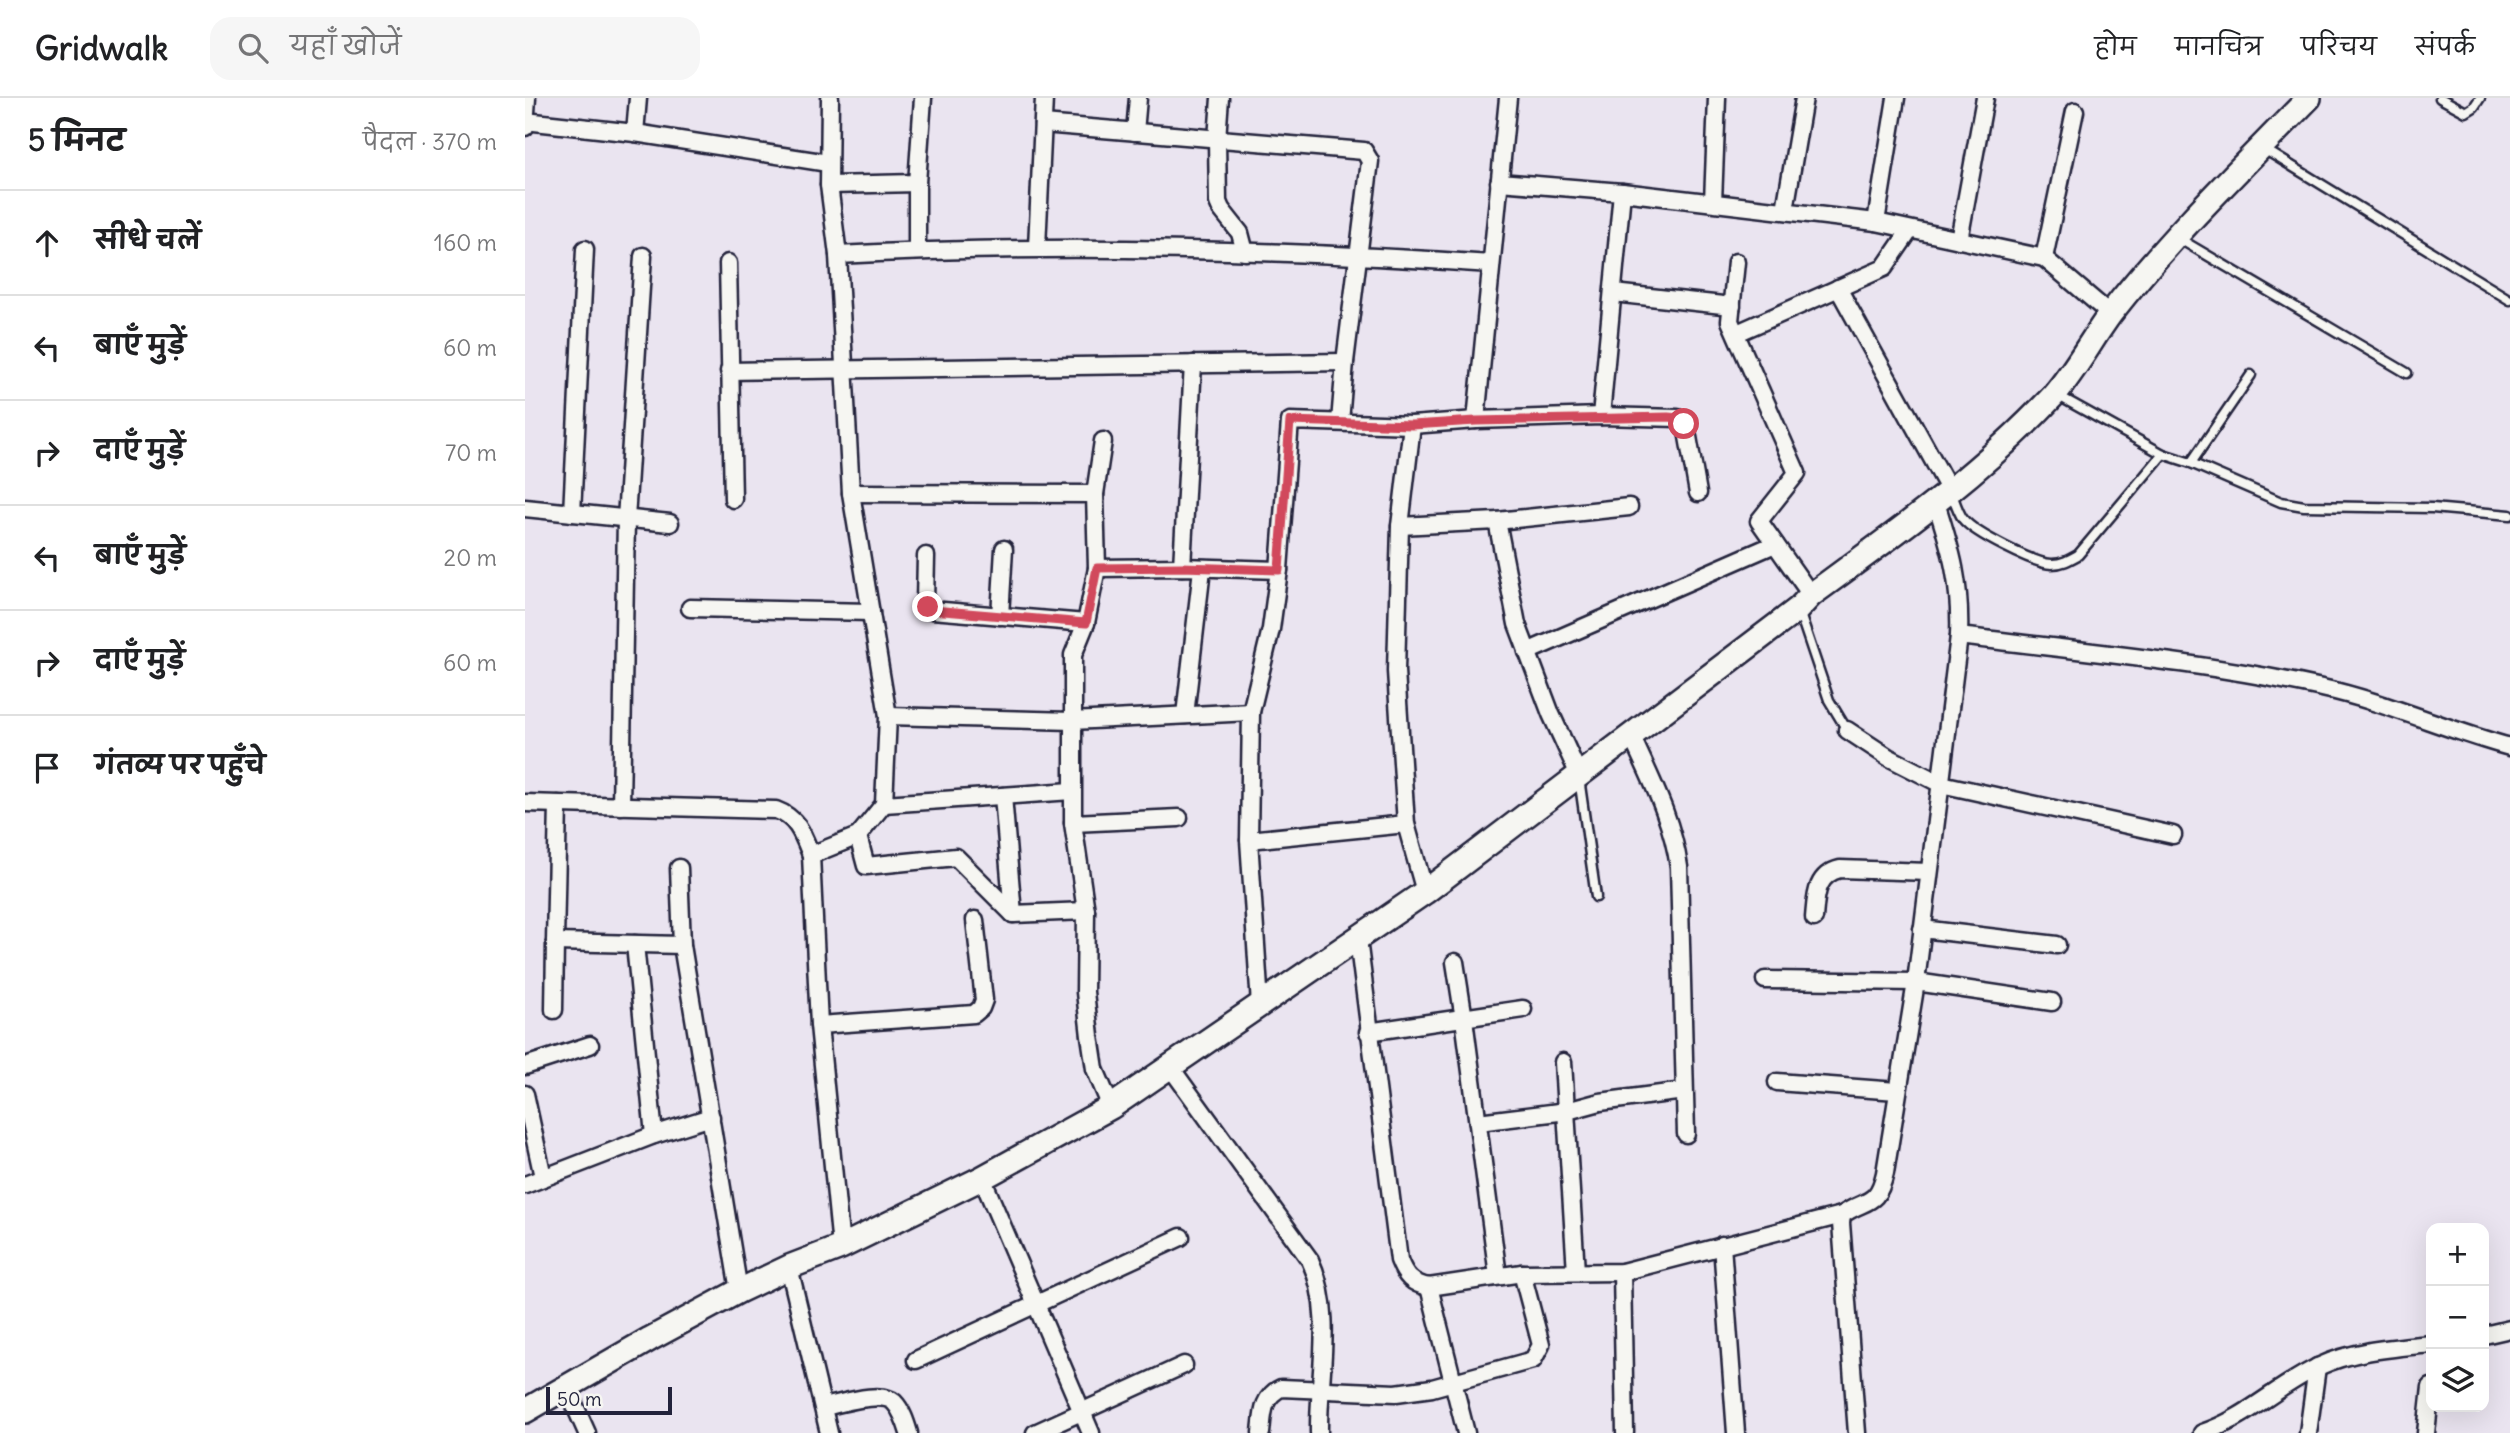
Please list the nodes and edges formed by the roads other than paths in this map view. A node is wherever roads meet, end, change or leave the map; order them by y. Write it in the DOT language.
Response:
graph roads {
  1 [pos="527,98"];
  2 [pos="638,98"];
  3 [pos="830,98"];
  4 [pos="923,98"];
  5 [pos="1044,98"];
  6 [pos="1138,98"];
  7 [pos="1220,98"];
  8 [pos="1508,98"];
  9 [pos="1717,98"];
  10 [pos="1804,98"];
  11 [pos="1896,98"];
  12 [pos="1985,98"];
  13 [pos="2309,98"];
  14 [pos="2440,98"];
  15 [pos="2477,102"];
  16 [pos="2075,111"];
  17 [pos="525,121"];
  18 [pos="1043,124"];
  19 [pos="525,127"];
  20 [pos="1135,132"];
  21 [pos="635,133"];
  22 [pos="1217,139"];
  23 [pos="2261,147"];
  24 [pos="828,163"];
  25 [pos="1499,182"];
  26 [pos="917,183"];
  27 [pos="829,185"];
  28 [pos="1622,192"];
  29 [pos="1713,202"];
  30 [pos="1786,210"];
  31 [pos="1876,222"];
  32 [pos="1910,230"];
  33 [pos="2175,237"];
  34 [pos="1959,240"];
  35 [pos="1037,247"];
  36 [pos="585,249"];
  37 [pos="917,250"];
  38 [pos="1245,252"];
  39 [pos="838,255"];
  40 [pos="1360,255"];
  41 [pos="643,256"];
  42 [pos="2044,258"];
  43 [pos="1736,262"];
  44 [pos="728,263"];
  45 [pos="1491,264"];
  46 [pos="1838,288"];
  47 [pos="1613,293"];
  48 [pos="2510,300"];
  49 [pos="1732,306"];
  50 [pos="2110,314"];
  51 [pos="1737,332"];
  52 [pos="1345,362"];
  53 [pos="1193,364"];
  54 [pos="729,371"];
  55 [pos="844,371"];
  56 [pos="2407,373"];
  57 [pos="2251,375"];
  58 [pos="2055,393"];
  59 [pos="1601,416"];
  60 [pos="1476,421"];
  61 [pos="1340,422"];
  62 [pos="1412,425"];
  63 [pos="1103,441"];
  64 [pos="2164,454"];
  65 [pos="2190,463"];
  66 [pos="851,493"];
  67 [pos="1095,494"];
  68 [pos="1698,494"];
  69 [pos="1943,497"];
  70 [pos="733,499"];
  71 [pos="1629,507"];
  72 [pos="525,508"];
  73 [pos="572,513"];
  74 [pos="2510,514"];
  75 [pos="626,519"];
  76 [pos="1497,521"];
  77 [pos="670,523"];
  78 [pos="1400,526"];
  79 [pos="1775,544"];
  80 [pos="1004,550"];
  81 [pos="926,556"];
  82 [pos="1182,567"];
  83 [pos="1097,568"];
  84 [pos="1202,569"];
  85 [pos="1279,570"];
  86 [pos="1804,602"];
  87 [pos="690,608"];
  88 [pos="871,612"];
  89 [pos="1000,616"];
  90 [pos="1086,623"];
  91 [pos="1959,636"];
  92 [pos="1527,652"];
  93 [pos="1251,712"];
  94 [pos="1185,715"];
  95 [pos="888,716"];
  96 [pos="1072,721"];
  97 [pos="1847,730"];
  98 [pos="1631,735"];
  99 [pos="2510,747"];
  100 [pos="1579,775"];
  101 [pos="1941,784"];
  102 [pos="1072,791"];
  103 [pos="1003,796"];
  104 [pos="525,803"];
  105 [pos="558,804"];
  106 [pos="884,804"];
  107 [pos="621,806"];
  108 [pos="1179,818"];
  109 [pos="1073,823"];
  110 [pos="1406,824"];
  111 [pos="2173,835"];
  112 [pos="858,836"];
  113 [pos="1249,840"];
  114 [pos="811,855"];
  115 [pos="679,868"];
  116 [pos="1929,872"];
  117 [pos="1425,892"];
  118 [pos="1595,897"];
  119 [pos="1086,911"];
  120 [pos="1013,914"];
  121 [pos="1814,918"];
  122 [pos="975,919"];
  123 [pos="1922,929"];
  124 [pos="1358,939"];
  125 [pos="555,942"];
  126 [pos="635,944"];
  127 [pos="682,946"];
  128 [pos="2057,946"];
  129 [pos="1455,962"];
  130 [pos="1765,980"];
  131 [pos="1916,982"];
  132 [pos="2052,1002"];
  133 [pos="1260,1005"];
  134 [pos="1523,1009"];
  135 [pos="554,1010"];
  136 [pos="1464,1019"];
  137 [pos="819,1025"];
  138 [pos="1368,1032"];
  139 [pos="590,1045"];
  140 [pos="1563,1062"];
  141 [pos="525,1066"];
  142 [pos="1171,1068"];
  143 [pos="1777,1082"];
  144 [pos="1684,1091"];
  145 [pos="1897,1091"];
  146 [pos="525,1094"];
  147 [pos="1111,1107"];
  148 [pos="1567,1111"];
  149 [pos="711,1117"];
  150 [pos="1478,1122"];
  151 [pos="1686,1134"];
  152 [pos="654,1135"];
  153 [pos="543,1177"];
  154 [pos="982,1178"];
  155 [pos="525,1185"];
  156 [pos="1842,1215"];
  157 [pos="1181,1237"];
  158 [pos="1722,1245"];
  159 [pos="841,1247"];
  160 [pos="789,1267"];
  161 [pos="1576,1272"];
  162 [pos="1622,1272"];
  163 [pos="1522,1273"];
  164 [pos="1498,1276"];
  165 [pos="1429,1287"];
  166 [pos="739,1291"];
  167 [pos="1036,1305"];
  168 [pos="2510,1329"];
  169 [pos="2489,1334"];
  170 [pos="2426,1345"];
  171 [pos="916,1360"];
  172 [pos="1184,1365"];
  173 [pos="2317,1367"];
  174 [pos="1453,1382"];
  175 [pos="566,1386"];
  176 [pos="1321,1391"];
  177 [pos="823,1407"];
  178 [pos="525,1411"];
  179 [pos="1082,1412"];
  180 [pos="2428,1412"];
  181 [pos="587,1433"];
  182 [pos="829,1433"];
  183 [pos="909,1433"];
  184 [pos="1035,1433"];
  185 [pos="1091,1433"];
  186 [pos="1261,1433"];
  187 [pos="1319,1433"];
  188 [pos="1466,1433"];
  189 [pos="1625,1433"];
  190 [pos="1736,1433"];
  191 [pos="1857,1433"];
  192 [pos="2202,1433"];
  193 [pos="2308,1433"];
  194 [pos="2426,1433"];
  1 -- 17 [label="street"];
  2 -- 21 [label="street"];
  3 -- 24 [label="street"];
  4 -- 26 [label="street"];
  5 -- 18 [label="street"];
  6 -- 20 [label="street"];
  7 -- 22 [label="street"];
  8 -- 25 [label="street"];
  9 -- 29 [label="street"];
  10 -- 30 [label="street"];
  11 -- 31 [label="street"];
  12 -- 34 [label="street"];
  13 -- 23 [label="street"];
  14 -- 15 [label="lane"];
  16 -- 42 [label="street"];
  17 -- 19 [label="street"];
  17 -- 21 [label="street"];
  18 -- 20 [label="street"];
  18 -- 35 [label="street"];
  20 -- 22 [label="street"];
  21 -- 24 [label="street"];
  22 -- 38 [label="street"];
  22 -- 40 [label="street"];
  23 -- 33 [label="street"];
  23 -- 48 [label="lane"];
  24 -- 27 [label="street"];
  25 -- 28 [label="street"];
  25 -- 45 [label="street"];
  26 -- 27 [label="street"];
  26 -- 37 [label="street"];
  27 -- 39 [label="street"];
  28 -- 29 [label="street"];
  28 -- 47 [label="street"];
  29 -- 30 [label="street"];
  30 -- 31 [label="street"];
  31 -- 32 [label="street"];
  32 -- 34 [label="street"];
  32 -- 46 [label="street"];
  33 -- 50 [label="street"];
  33 -- 56 [label="lane"];
  34 -- 42 [label="street"];
  35 -- 37 [label="street"];
  35 -- 38 [label="street"];
  36 -- 73 [label="street"];
  37 -- 39 [label="street"];
  38 -- 40 [label="street"];
  39 -- 55 [label="street"];
  40 -- 45 [label="street"];
  40 -- 52 [label="street"];
  41 -- 75 [label="street"];
  42 -- 50 [label="street"];
  43 -- 49 [label="street"];
  44 -- 54 [label="street"];
  45 -- 60 [label="street"];
  46 -- 51 [label="street"];
  46 -- 69 [label="street"];
  47 -- 49 [label="street"];
  47 -- 59 [label="street"];
  49 -- 51 [label="street"];
  50 -- 58 [label="street"];
  51 -- 79 [label="street"];
  52 -- 53 [label="street"];
  52 -- 61 [label="street"];
  53 -- 55 [label="street"];
  53 -- 82 [label="street"];
  54 -- 55 [label="street"];
  54 -- 70 [label="street"];
  55 -- 66 [label="street"];
  57 -- 65 [label="lane"];
  58 -- 64 [label="lane"];
  58 -- 69 [label="street"];
  59 -- 60 [label="street"];
  59 -- 68 [label="street"];
  60 -- 62 [label="street"];
  61 -- 62 [label="street"];
  61 -- 85 [label="street"];
  62 -- 78 [label="street"];
  63 -- 67 [label="street"];
  64 -- 65 [label="lane"];
  64 -- 69 [label="lane"];
  65 -- 74 [label="lane"];
  66 -- 67 [label="street"];
  66 -- 88 [label="street"];
  67 -- 83 [label="street"];
  69 -- 86 [label="street"];
  69 -- 91 [label="street"];
  71 -- 76 [label="street"];
  72 -- 73 [label="street"];
  73 -- 75 [label="street"];
  75 -- 77 [label="street"];
  75 -- 107 [label="street"];
  76 -- 78 [label="street"];
  76 -- 92 [label="street"];
  78 -- 110 [label="street"];
  79 -- 86 [label="street"];
  79 -- 92 [label="street"];
  80 -- 89 [label="street"];
  81 -- 89 [label="street"];
  82 -- 83 [label="street"];
  82 -- 84 [label="street"];
  83 -- 90 [label="street"];
  84 -- 85 [label="street"];
  84 -- 94 [label="street"];
  85 -- 93 [label="street"];
  86 -- 97 [label="lane"];
  86 -- 98 [label="street"];
  87 -- 88 [label="street"];
  88 -- 95 [label="street"];
  89 -- 90 [label="street"];
  90 -- 96 [label="street"];
  91 -- 99 [label="street"];
  91 -- 101 [label="street"];
  92 -- 100 [label="street"];
  93 -- 94 [label="street"];
  93 -- 113 [label="street"];
  94 -- 96 [label="street"];
  95 -- 96 [label="street"];
  95 -- 106 [label="street"];
  96 -- 102 [label="street"];
  97 -- 101 [label="street"];
  98 -- 100 [label="street"];
  98 -- 144 [label="street"];
  100 -- 117 [label="street"];
  100 -- 118 [label="lane"];
  101 -- 111 [label="street"];
  101 -- 116 [label="street"];
  102 -- 103 [label="street"];
  102 -- 109 [label="street"];
  103 -- 106 [label="street"];
  103 -- 120 [label="street"];
  104 -- 105 [label="street"];
  105 -- 107 [label="street"];
  105 -- 125 [label="street"];
  106 -- 112 [label="street"];
  107 -- 114 [label="street"];
  108 -- 109 [label="street"];
  109 -- 119 [label="street"];
  110 -- 113 [label="street"];
  110 -- 117 [label="street"];
  112 -- 114 [label="street"];
  112 -- 120 [label="street"];
  113 -- 133 [label="street"];
  114 -- 137 [label="street"];
  115 -- 127 [label="street"];
  116 -- 121 [label="street"];
  116 -- 123 [label="street"];
  117 -- 124 [label="street"];
  119 -- 120 [label="street"];
  119 -- 147 [label="street"];
  122 -- 137 [label="street"];
  123 -- 128 [label="street"];
  123 -- 131 [label="street"];
  124 -- 133 [label="street"];
  124 -- 138 [label="street"];
  125 -- 126 [label="street"];
  125 -- 135 [label="street"];
  126 -- 127 [label="street"];
  126 -- 152 [label="street"];
  127 -- 149 [label="street"];
  129 -- 136 [label="street"];
  130 -- 131 [label="street"];
  131 -- 132 [label="street"];
  131 -- 145 [label="street"];
  133 -- 142 [label="street"];
  134 -- 136 [label="street"];
  136 -- 138 [label="street"];
  136 -- 150 [label="street"];
  137 -- 159 [label="street"];
  138 -- 165 [label="street"];
  139 -- 141 [label="street"];
  140 -- 148 [label="street"];
  142 -- 147 [label="street"];
  142 -- 176 [label="street"];
  143 -- 145 [label="street"];
  144 -- 148 [label="street"];
  144 -- 151 [label="street"];
  145 -- 156 [label="street"];
  146 -- 153 [label="street"];
  147 -- 154 [label="street"];
  148 -- 150 [label="street"];
  148 -- 161 [label="street"];
  149 -- 152 [label="street"];
  149 -- 166 [label="street"];
  150 -- 164 [label="street"];
  152 -- 153 [label="street"];
  153 -- 155 [label="street"];
  154 -- 159 [label="street"];
  154 -- 167 [label="street"];
  156 -- 158 [label="street"];
  156 -- 191 [label="street"];
  157 -- 167 [label="street"];
  158 -- 162 [label="street"];
  158 -- 190 [label="street"];
  159 -- 160 [label="street"];
  160 -- 166 [label="street"];
  160 -- 177 [label="street"];
  161 -- 162 [label="street"];
  161 -- 163 [label="street"];
  162 -- 189 [label="street"];
  163 -- 164 [label="street"];
  163 -- 174 [label="street"];
  164 -- 165 [label="street"];
  165 -- 174 [label="street"];
  166 -- 175 [label="street"];
  167 -- 171 [label="street"];
  167 -- 179 [label="street"];
  168 -- 169 [label="street"];
  170 -- 173 [label="street"];
  172 -- 179 [label="street"];
  173 -- 192 [label="street"];
  173 -- 193 [label="street"];
  174 -- 176 [label="street"];
  174 -- 188 [label="street"];
  175 -- 178 [label="street"];
  175 -- 181 [label="street"];
  176 -- 186 [label="street"];
  176 -- 187 [label="street"];
  177 -- 182 [label="street"];
  177 -- 183 [label="street"];
  179 -- 184 [label="street"];
  179 -- 185 [label="street"];
  180 -- 194 [label="street"];
}
